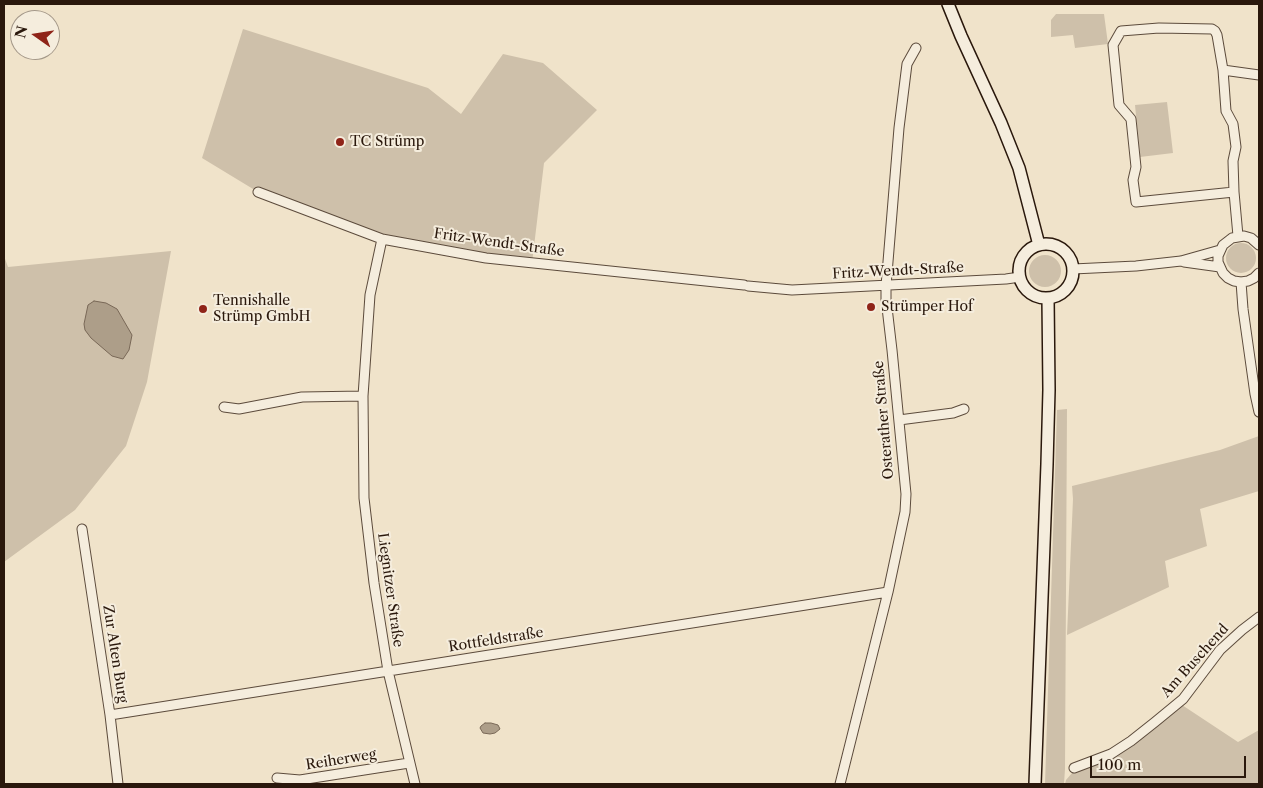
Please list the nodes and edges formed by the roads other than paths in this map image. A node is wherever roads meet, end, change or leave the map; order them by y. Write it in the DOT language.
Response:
graph roads {
  1 [pos="948,4"];
  2 [pos="916,48"];
  3 [pos="1223,70"];
  4 [pos="1259,75"];
  5 [pos="258,192"];
  6 [pos="1234,192"];
  7 [pos="1238,236"];
  8 [pos="382,239"];
  9 [pos="1039,245"];
  10 [pos="1259,245"];
  11 [pos="1220,250"];
  12 [pos="1181,261"];
  13 [pos="1220,267"];
  14 [pos="1073,269"];
  15 [pos="1259,273"];
  16 [pos="1020,277"];
  17 [pos="1241,282"];
  18 [pos="886,286"];
  19 [pos="1048,298"];
  20 [pos="363,396"];
  21 [pos="224,407"];
  22 [pos="964,409"];
  23 [pos="1259,412"];
  24 [pos="899,420"];
  25 [pos="82,529"];
  26 [pos="888,592"];
  27 [pos="1259,617"];
  28 [pos="388,671"];
  29 [pos="110,716"];
  30 [pos="409,763"];
  31 [pos="1074,768"];
  32 [pos="277,778"];
  33 [pos="118,784"];
  34 [pos="415,784"];
  35 [pos="840,784"];
  36 [pos="1035,784"];
  1 -- 9 [label="main road"];
  2 -- 18 [label="street, Osterather Straße"];
  3 -- 4 [label="street"];
  3 -- 6 [label="street"];
  3 -- 6 [label="street"];
  5 -- 8 [label="street, Fritz-Wendt-Straße"];
  6 -- 7 [label="street"];
  7 -- 10 [label="street"];
  7 -- 11 [label="street"];
  8 -- 18 [label="street, Fritz-Wendt-Straße"];
  8 -- 20 [label="street, Liegnitzer Straße"];
  9 -- 14 [label="main road"];
  9 -- 16 [label="main road"];
  11 -- 12 [label="street"];
  11 -- 13 [label="street"];
  12 -- 13 [label="street"];
  12 -- 14 [label="street"];
  13 -- 17 [label="street"];
  14 -- 19 [label="main road"];
  15 -- 17 [label="street"];
  16 -- 18 [label="street, Fritz-Wendt-Straße"];
  16 -- 19 [label="main road"];
  17 -- 23 [label="street"];
  18 -- 24 [label="street, Osterather Straße"];
  19 -- 36 [label="main road"];
  20 -- 21 [label="street"];
  20 -- 28 [label="street, Liegnitzer Straße"];
  22 -- 24 [label="street"];
  24 -- 26 [label="street, Osterather Straße"];
  25 -- 29 [label="street, Zur Alten Burg"];
  26 -- 28 [label="street, Rottfeldstraße"];
  26 -- 35 [label="street, Osterather Straße"];
  27 -- 31 [label="street, Am Buschend"];
  28 -- 29 [label="street, Rottfeldstraße"];
  28 -- 30 [label="street, Liegnitzer Straße"];
  29 -- 33 [label="street, Zur Alten Burg"];
  30 -- 32 [label="street, Reiherweg"];
  30 -- 34 [label="street, Liegnitzer Straße"];
}
